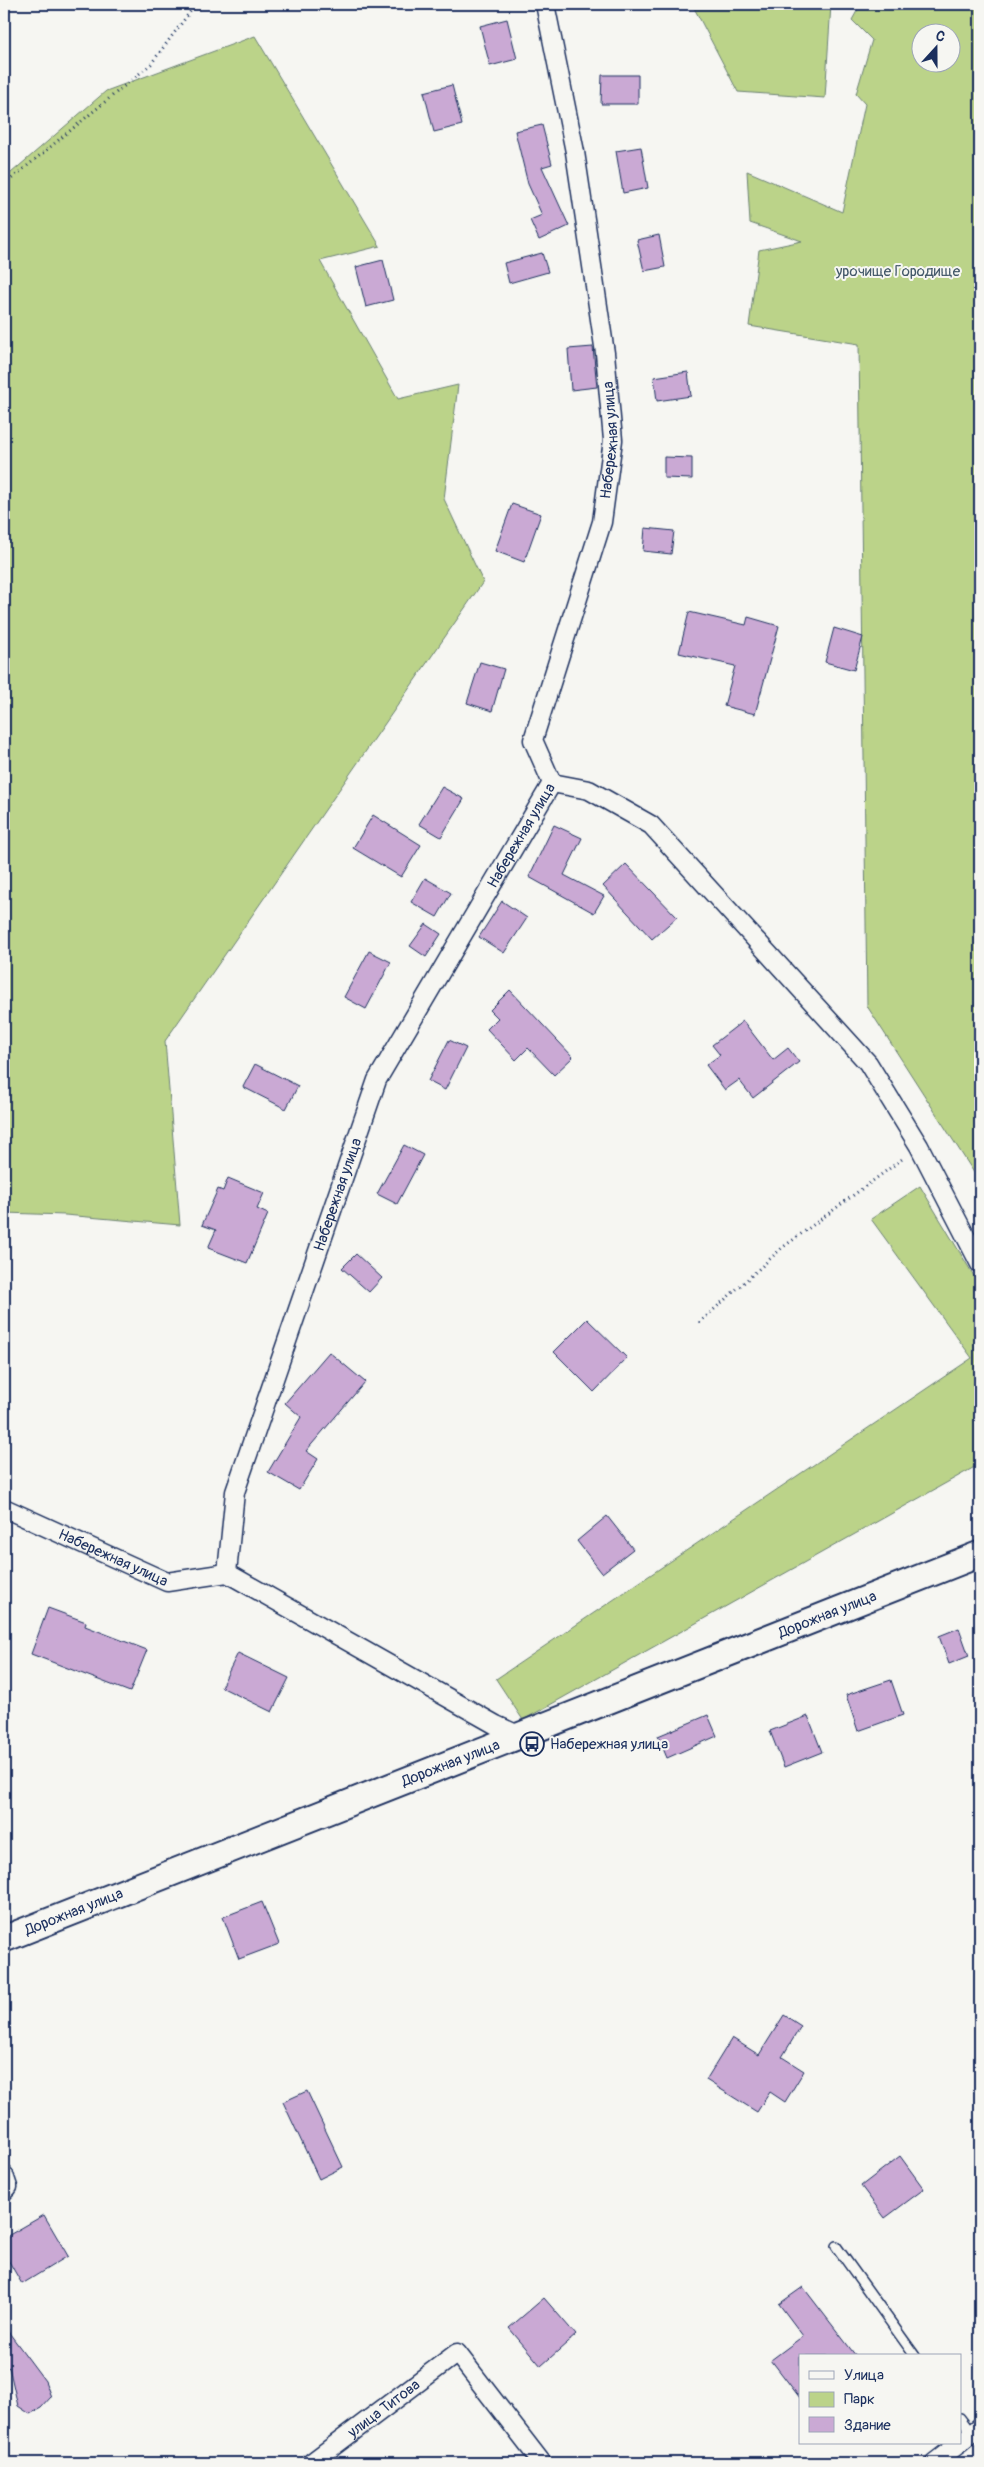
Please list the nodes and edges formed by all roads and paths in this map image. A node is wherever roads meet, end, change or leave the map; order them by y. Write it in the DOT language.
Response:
graph roads {
  1 [pos="196,4"];
  2 [pos="545,4"];
  3 [pos="4,185"];
  4 [pos="552,783"];
  5 [pos="920,1146"];
  6 [pos="980,1264"];
  7 [pos="699,1323"];
  8 [pos="4,1508"];
  9 [pos="980,1554"];
  10 [pos="227,1573"];
  11 [pos="518,1735"];
  12 [pos="4,1939"];
  13 [pos="836,2246"];
  14 [pos="914,2354"];
  15 [pos="962,2423"];
  16 [pos="968,2437"];
  17 [pos="959,2444"];
  18 [pos="311,2463"];
  19 [pos="542,2463"];
  20 [pos="934,2463"];
  1 -- 3 [label="path"];
  2 -- 4 [label="street, Набережная улица"];
  4 -- 5 [label="street"];
  4 -- 10 [label="street, Набережная улица"];
  5 -- 6 [label="street"];
  5 -- 7 [label="path"];
  8 -- 10 [label="street, Набережная улица"];
  9 -- 11 [label="street, Дорожная улица"];
  10 -- 11 [label="street"];
  11 -- 12 [label="street, Дорожная улица"];
  13 -- 14 [label="lane"];
  15 -- 16 [label="lane"];
  17 -- 20 [label="street"];
  18 -- 19 [label="street, улица Титова"];
}
